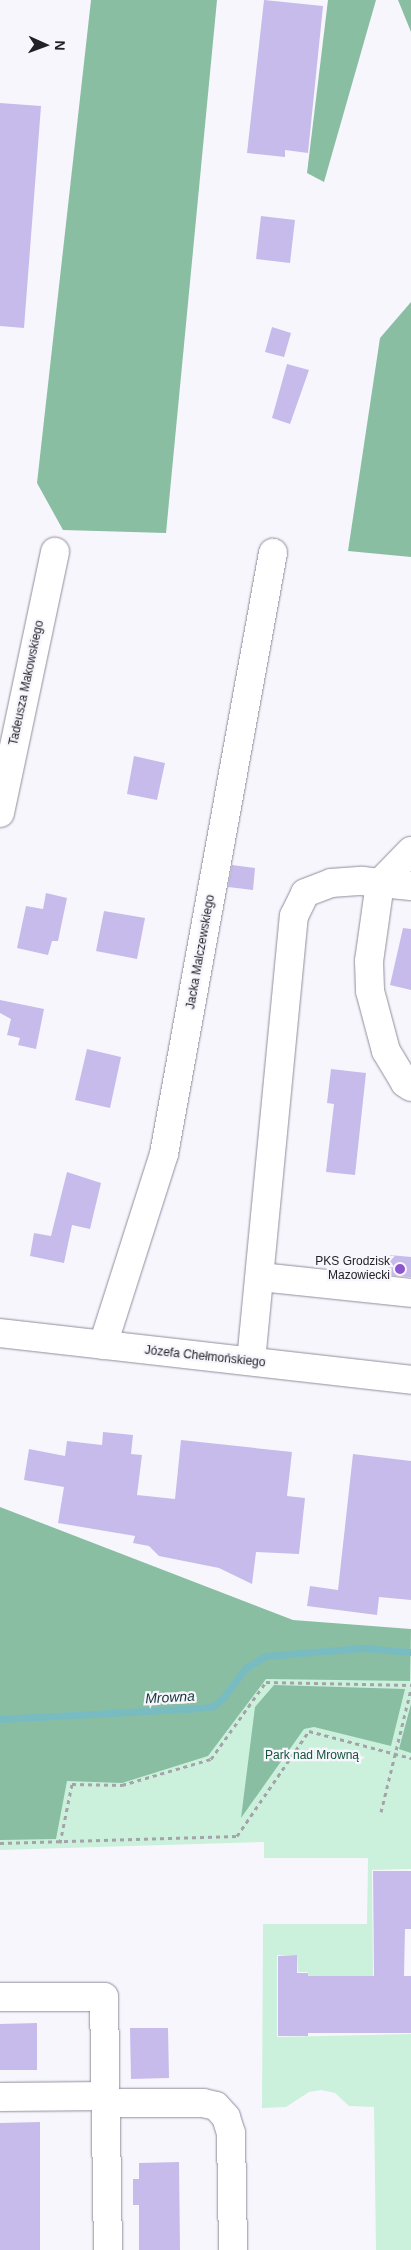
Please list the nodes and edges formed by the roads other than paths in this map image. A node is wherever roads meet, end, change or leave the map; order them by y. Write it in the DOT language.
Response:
graph roads {
  1 [pos="55,552"];
  2 [pos="273,553"];
  3 [pos="0,813"];
  4 [pos="411,851"];
  5 [pos="380,882"];
  6 [pos="411,886"];
  7 [pos="411,1086"];
  8 [pos="260,1277"];
  9 [pos="411,1293"];
  10 [pos="0,1333"];
  11 [pos="104,1345"];
  12 [pos="251,1361"];
  13 [pos="411,1380"];
  14 [pos="0,1997"];
  15 [pos="0,2097"];
  16 [pos="106,2100"];
  17 [pos="108,2250"];
  18 [pos="234,2250"];
  1 -- 3 [label="street, Tadeusza Makowskiego"];
  2 -- 11 [label="street, Jacka Malczewskiego"];
  4 -- 5 [label="street"];
  5 -- 6 [label="street"];
  5 -- 7 [label="street"];
  5 -- 8 [label="street"];
  8 -- 9 [label="street"];
  8 -- 12 [label="street"];
  10 -- 11 [label="street, Józefa Chełmońskiego"];
  11 -- 12 [label="street, Józefa Chełmońskiego"];
  12 -- 13 [label="street, Józefa Chełmońskiego"];
  14 -- 16 [label="street"];
  15 -- 16 [label="street"];
  16 -- 17 [label="street"];
  16 -- 18 [label="street"];
}
